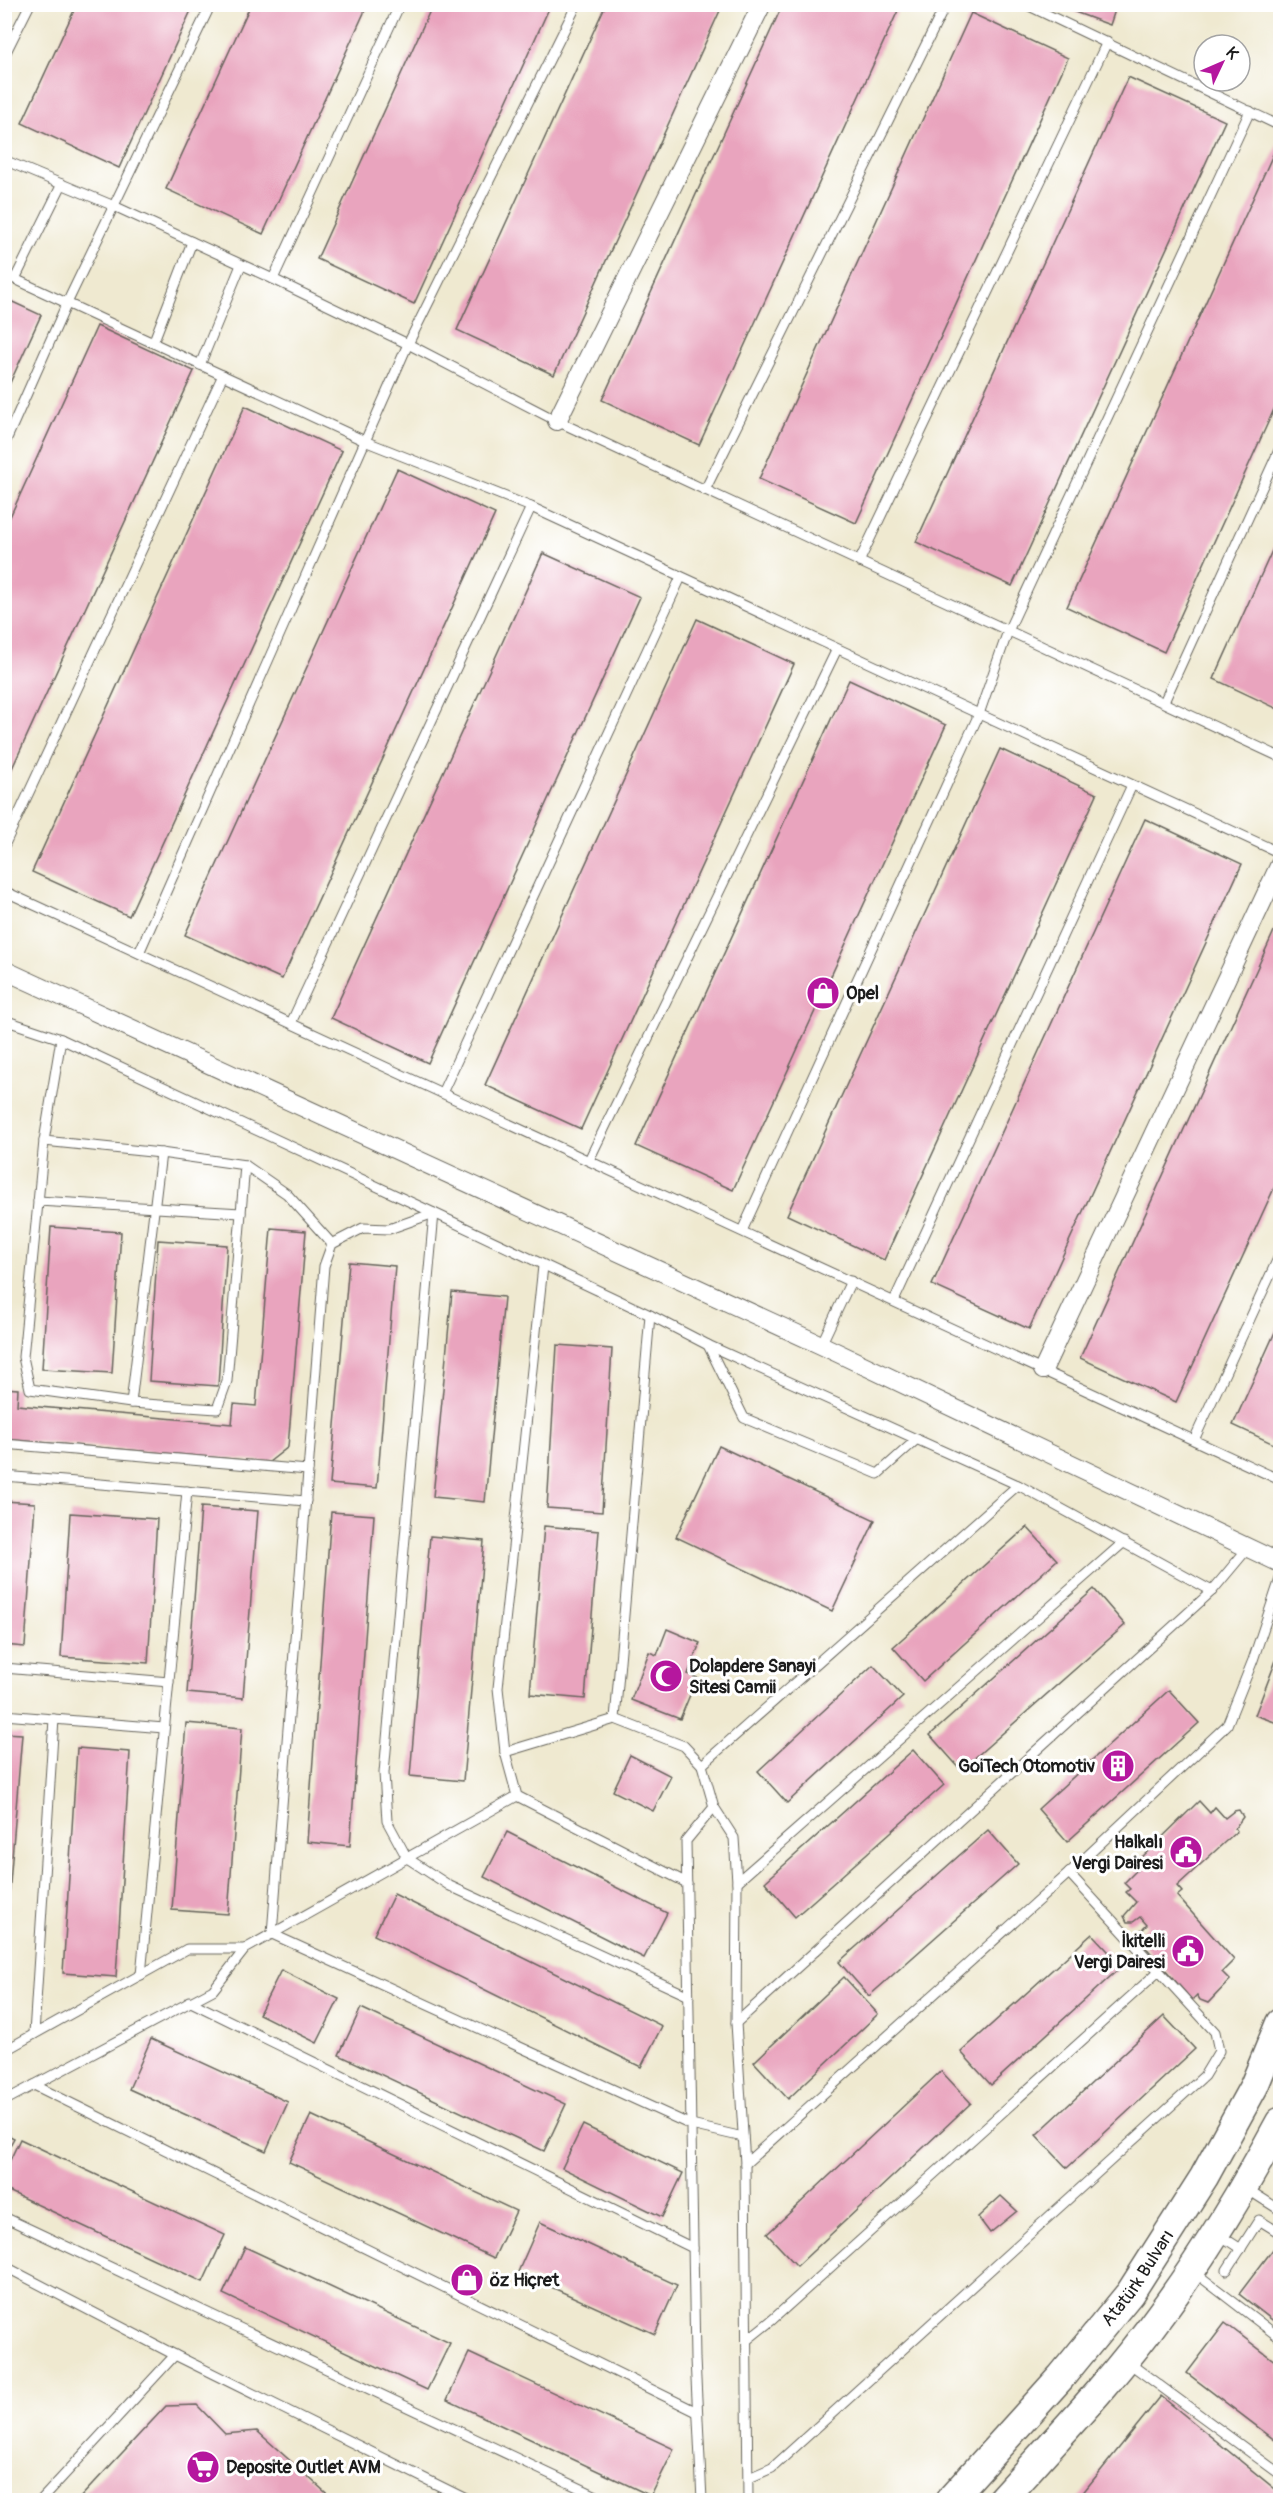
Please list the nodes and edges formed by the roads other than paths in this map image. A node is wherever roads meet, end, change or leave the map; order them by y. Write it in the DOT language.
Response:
graph roads {
  1 [pos="30,4"];
  2 [pos="211,4"];
  3 [pos="400,4"];
  4 [pos="577,4"];
  5 [pos="762,4"];
  6 [pos="946,4"];
  7 [pos="1025,4"];
  8 [pos="1107,42"];
  9 [pos="4,56"];
  10 [pos="1250,111"];
  11 [pos="1281,126"];
  12 [pos="4,160"];
  13 [pos="62,184"];
  14 [pos="114,206"];
  15 [pos="192,242"];
  16 [pos="242,265"];
  17 [pos="4,274"];
  18 [pos="15,279"];
  19 [pos="273,279"];
  20 [pos="67,303"];
  21 [pos="153,343"];
  22 [pos="408,344"];
  23 [pos="200,365"];
  24 [pos="223,375"];
  25 [pos="557,421"];
  26 [pos="367,442"];
  27 [pos="4,445"];
  28 [pos="1281,448"];
  29 [pos="705,490"];
  30 [pos="531,507"];
  31 [pos="860,562"];
  32 [pos="681,577"];
  33 [pos="1008,631"];
  34 [pos="837,648"];
  35 [pos="1164,702"];
  36 [pos="979,714"];
  37 [pos="1281,757"];
  38 [pos="1132,785"];
  39 [pos="4,846"];
  40 [pos="1281,853"];
  41 [pos="1281,864"];
  42 [pos="4,891"];
  43 [pos="139,953"];
  44 [pos="4,970"];
  45 [pos="4,1020"];
  46 [pos="291,1023"];
  47 [pos="61,1039"];
  48 [pos="442,1093"];
  49 [pos="44,1141"];
  50 [pos="161,1153"];
  51 [pos="589,1160"];
  52 [pos="245,1165"];
  53 [pos="38,1201"];
  54 [pos="154,1208"];
  55 [pos="241,1213"];
  56 [pos="434,1213"];
  57 [pos="742,1231"];
  58 [pos="332,1244"];
  59 [pos="1281,1254"];
  60 [pos="543,1266"];
  61 [pos="851,1281"];
  62 [pos="894,1301"];
  63 [pos="650,1315"];
  64 [pos="708,1345"];
  65 [pos="821,1346"];
  66 [pos="1044,1370"];
  67 [pos="130,1403"];
  68 [pos="917,1438"];
  69 [pos="1194,1440"];
  70 [pos="4,1444"];
  71 [pos="308,1470"];
  72 [pos="4,1476"];
  73 [pos="1281,1480"];
  74 [pos="1017,1485"];
  75 [pos="187,1491"];
  76 [pos="306,1501"];
  77 [pos="1124,1542"];
  78 [pos="1248,1548"];
  79 [pos="1281,1563"];
  80 [pos="1281,1579"];
  81 [pos="1212,1591"];
  82 [pos="4,1668"];
  83 [pos="169,1682"];
  84 [pos="4,1715"];
  85 [pos="54,1719"];
  86 [pos="615,1719"];
  87 [pos="164,1728"];
  88 [pos="505,1752"];
  89 [pos="702,1765"];
  90 [pos="517,1796"];
  91 [pos="714,1807"];
  92 [pos="407,1858"];
  93 [pos="1069,1873"];
  94 [pos="737,1882"];
  95 [pos="687,1883"];
  96 [pos="272,1934"];
  97 [pos="245,1949"];
  98 [pos="1159,1971"];
  99 [pos="141,1975"];
  100 [pos="689,1996"];
  101 [pos="189,2001"];
  102 [pos="736,2023"];
  103 [pos="1281,2024"];
  104 [pos="34,2034"];
  105 [pos="4,2051"];
  106 [pos="33,2085"];
  107 [pos="4,2101"];
  108 [pos="691,2125"];
  109 [pos="742,2137"];
  110 [pos="1277,2138"];
  111 [pos="745,2164"];
  112 [pos="1245,2187"];
  113 [pos="1281,2210"];
  114 [pos="4,2217"];
  115 [pos="1216,2233"];
  116 [pos="1281,2233"];
  117 [pos="693,2248"];
  118 [pos="1241,2249"];
  119 [pos="4,2266"];
  120 [pos="1191,2270"];
  121 [pos="1227,2270"];
  122 [pos="1281,2338"];
  123 [pos="747,2340"];
  124 [pos="175,2355"];
  125 [pos="1124,2360"];
  126 [pos="698,2412"];
  127 [pos="1281,2474"];
  128 [pos="749,2478"];
  129 [pos="41,2500"];
  130 [pos="468,2500"];
  131 [pos="605,2500"];
  132 [pos="702,2500"];
  133 [pos="748,2500"];
  134 [pos="950,2500"];
  135 [pos="1001,2500"];
  1 -- 9 [label="lane"];
  2 -- 14 [label="lane"];
  3 -- 19 [label="lane"];
  4 -- 22 [label="lane"];
  5 -- 25 [label="street"];
  6 -- 29 [label="lane"];
  7 -- 8 [label="lane"];
  8 -- 10 [label="lane"];
  8 -- 31 [label="lane"];
  10 -- 11 [label="lane"];
  10 -- 33 [label="lane"];
  12 -- 13 [label="lane"];
  13 -- 14 [label="lane"];
  13 -- 18 [label="lane"];
  14 -- 15 [label="lane"];
  14 -- 20 [label="lane"];
  15 -- 16 [label="lane"];
  15 -- 21 [label="lane"];
  16 -- 19 [label="lane"];
  16 -- 23 [label="lane"];
  17 -- 18 [label="lane"];
  18 -- 20 [label="lane"];
  19 -- 22 [label="lane"];
  20 -- 21 [label="lane"];
  20 -- 27 [label="lane"];
  21 -- 23 [label="lane"];
  22 -- 25 [label="lane"];
  22 -- 26 [label="lane"];
  23 -- 24 [label="lane"];
  24 -- 26 [label="lane"];
  24 -- 39 [label="lane"];
  25 -- 29 [label="lane"];
  26 -- 30 [label="lane"];
  26 -- 43 [label="lane"];
  28 -- 35 [label="lane"];
  29 -- 31 [label="lane"];
  30 -- 32 [label="lane"];
  30 -- 46 [label="lane"];
  31 -- 33 [label="lane"];
  32 -- 34 [label="lane"];
  32 -- 48 [label="lane"];
  33 -- 35 [label="lane"];
  33 -- 36 [label="lane"];
  34 -- 36 [label="lane"];
  34 -- 51 [label="lane"];
  35 -- 37 [label="lane"];
  36 -- 38 [label="lane"];
  36 -- 57 [label="lane"];
  38 -- 40 [label="lane"];
  38 -- 62 [label="lane"];
  41 -- 66 [label="street"];
  42 -- 43 [label="lane"];
  43 -- 46 [label="lane"];
  44 -- 65 [label="street"];
  45 -- 47 [label="lane"];
  46 -- 48 [label="lane"];
  47 -- 49 [label="lane"];
  47 -- 56 [label="lane"];
  48 -- 51 [label="lane"];
  49 -- 50 [label="lane"];
  49 -- 53 [label="lane"];
  50 -- 52 [label="lane"];
  50 -- 54 [label="lane"];
  51 -- 57 [label="lane"];
  52 -- 55 [label="lane"];
  52 -- 58 [label="lane"];
  53 -- 54 [label="lane"];
  53 -- 67 [label="lane"];
  54 -- 55 [label="lane"];
  54 -- 67 [label="lane"];
  55 -- 67 [label="lane"];
  56 -- 58 [label="lane"];
  56 -- 60 [label="lane"];
  56 -- 92 [label="lane"];
  57 -- 61 [label="lane"];
  58 -- 71 [label="lane"];
  59 -- 69 [label="lane"];
  60 -- 63 [label="lane"];
  60 -- 88 [label="lane"];
  61 -- 62 [label="lane"];
  61 -- 65 [label="lane"];
  62 -- 66 [label="lane"];
  63 -- 64 [label="lane"];
  63 -- 86 [label="lane"];
  64 -- 68 [label="lane"];
  64 -- 68 [label="lane"];
  65 -- 78 [label="street"];
  66 -- 69 [label="lane"];
  68 -- 74 [label="lane"];
  69 -- 73 [label="lane"];
  70 -- 71 [label="lane"];
  71 -- 76 [label="lane"];
  72 -- 75 [label="lane"];
  74 -- 77 [label="lane"];
  74 -- 89 [label="lane"];
  75 -- 76 [label="lane"];
  75 -- 83 [label="lane"];
  76 -- 96 [label="lane"];
  77 -- 81 [label="lane"];
  77 -- 94 [label="lane"];
  78 -- 79 [label="street"];
  78 -- 81 [label="lane"];
  80 -- 93 [label="lane"];
  81 -- 102 [label="lane"];
  82 -- 83 [label="lane"];
  83 -- 87 [label="lane"];
  84 -- 85 [label="lane"];
  85 -- 87 [label="lane"];
  85 -- 104 [label="lane"];
  86 -- 88 [label="lane"];
  86 -- 89 [label="lane"];
  87 -- 99 [label="lane"];
  88 -- 90 [label="lane"];
  89 -- 91 [label="lane"];
  90 -- 92 [label="lane"];
  90 -- 95 [label="lane"];
  91 -- 94 [label="lane"];
  91 -- 95 [label="lane"];
  92 -- 96 [label="lane"];
  92 -- 100 [label="lane"];
  93 -- 98 [label="lane"];
  93 -- 111 [label="lane"];
  94 -- 102 [label="lane"];
  95 -- 100 [label="lane"];
  96 -- 97 [label="lane"];
  96 -- 108 [label="lane"];
  97 -- 99 [label="lane"];
  97 -- 101 [label="lane"];
  98 -- 123 [label="lane"];
  98 -- 128 [label="lane"];
  99 -- 104 [label="lane"];
  100 -- 108 [label="lane"];
  101 -- 106 [label="lane"];
  101 -- 117 [label="lane"];
  102 -- 109 [label="lane"];
  103 -- 134 [label="main road, Atatürk Bulvarı"];
  104 -- 105 [label="lane"];
  106 -- 107 [label="lane"];
  106 -- 126 [label="lane"];
  108 -- 109 [label="lane"];
  108 -- 117 [label="lane"];
  109 -- 111 [label="lane"];
  110 -- 112 [label="main road"];
  111 -- 123 [label="lane"];
  112 -- 113 [label="lane"];
  112 -- 115 [label="main road"];
  114 -- 131 [label="lane"];
  115 -- 118 [label="lane"];
  115 -- 120 [label="main road"];
  116 -- 118 [label="lane"];
  117 -- 126 [label="lane"];
  118 -- 121 [label="lane"];
  119 -- 124 [label="lane"];
  120 -- 122 [label="lane"];
  120 -- 125 [label="main road"];
  123 -- 128 [label="lane"];
  124 -- 129 [label="lane"];
  124 -- 130 [label="lane"];
  125 -- 127 [label="lane"];
  125 -- 135 [label="main road"];
  126 -- 132 [label="lane"];
  128 -- 133 [label="lane"];
}
